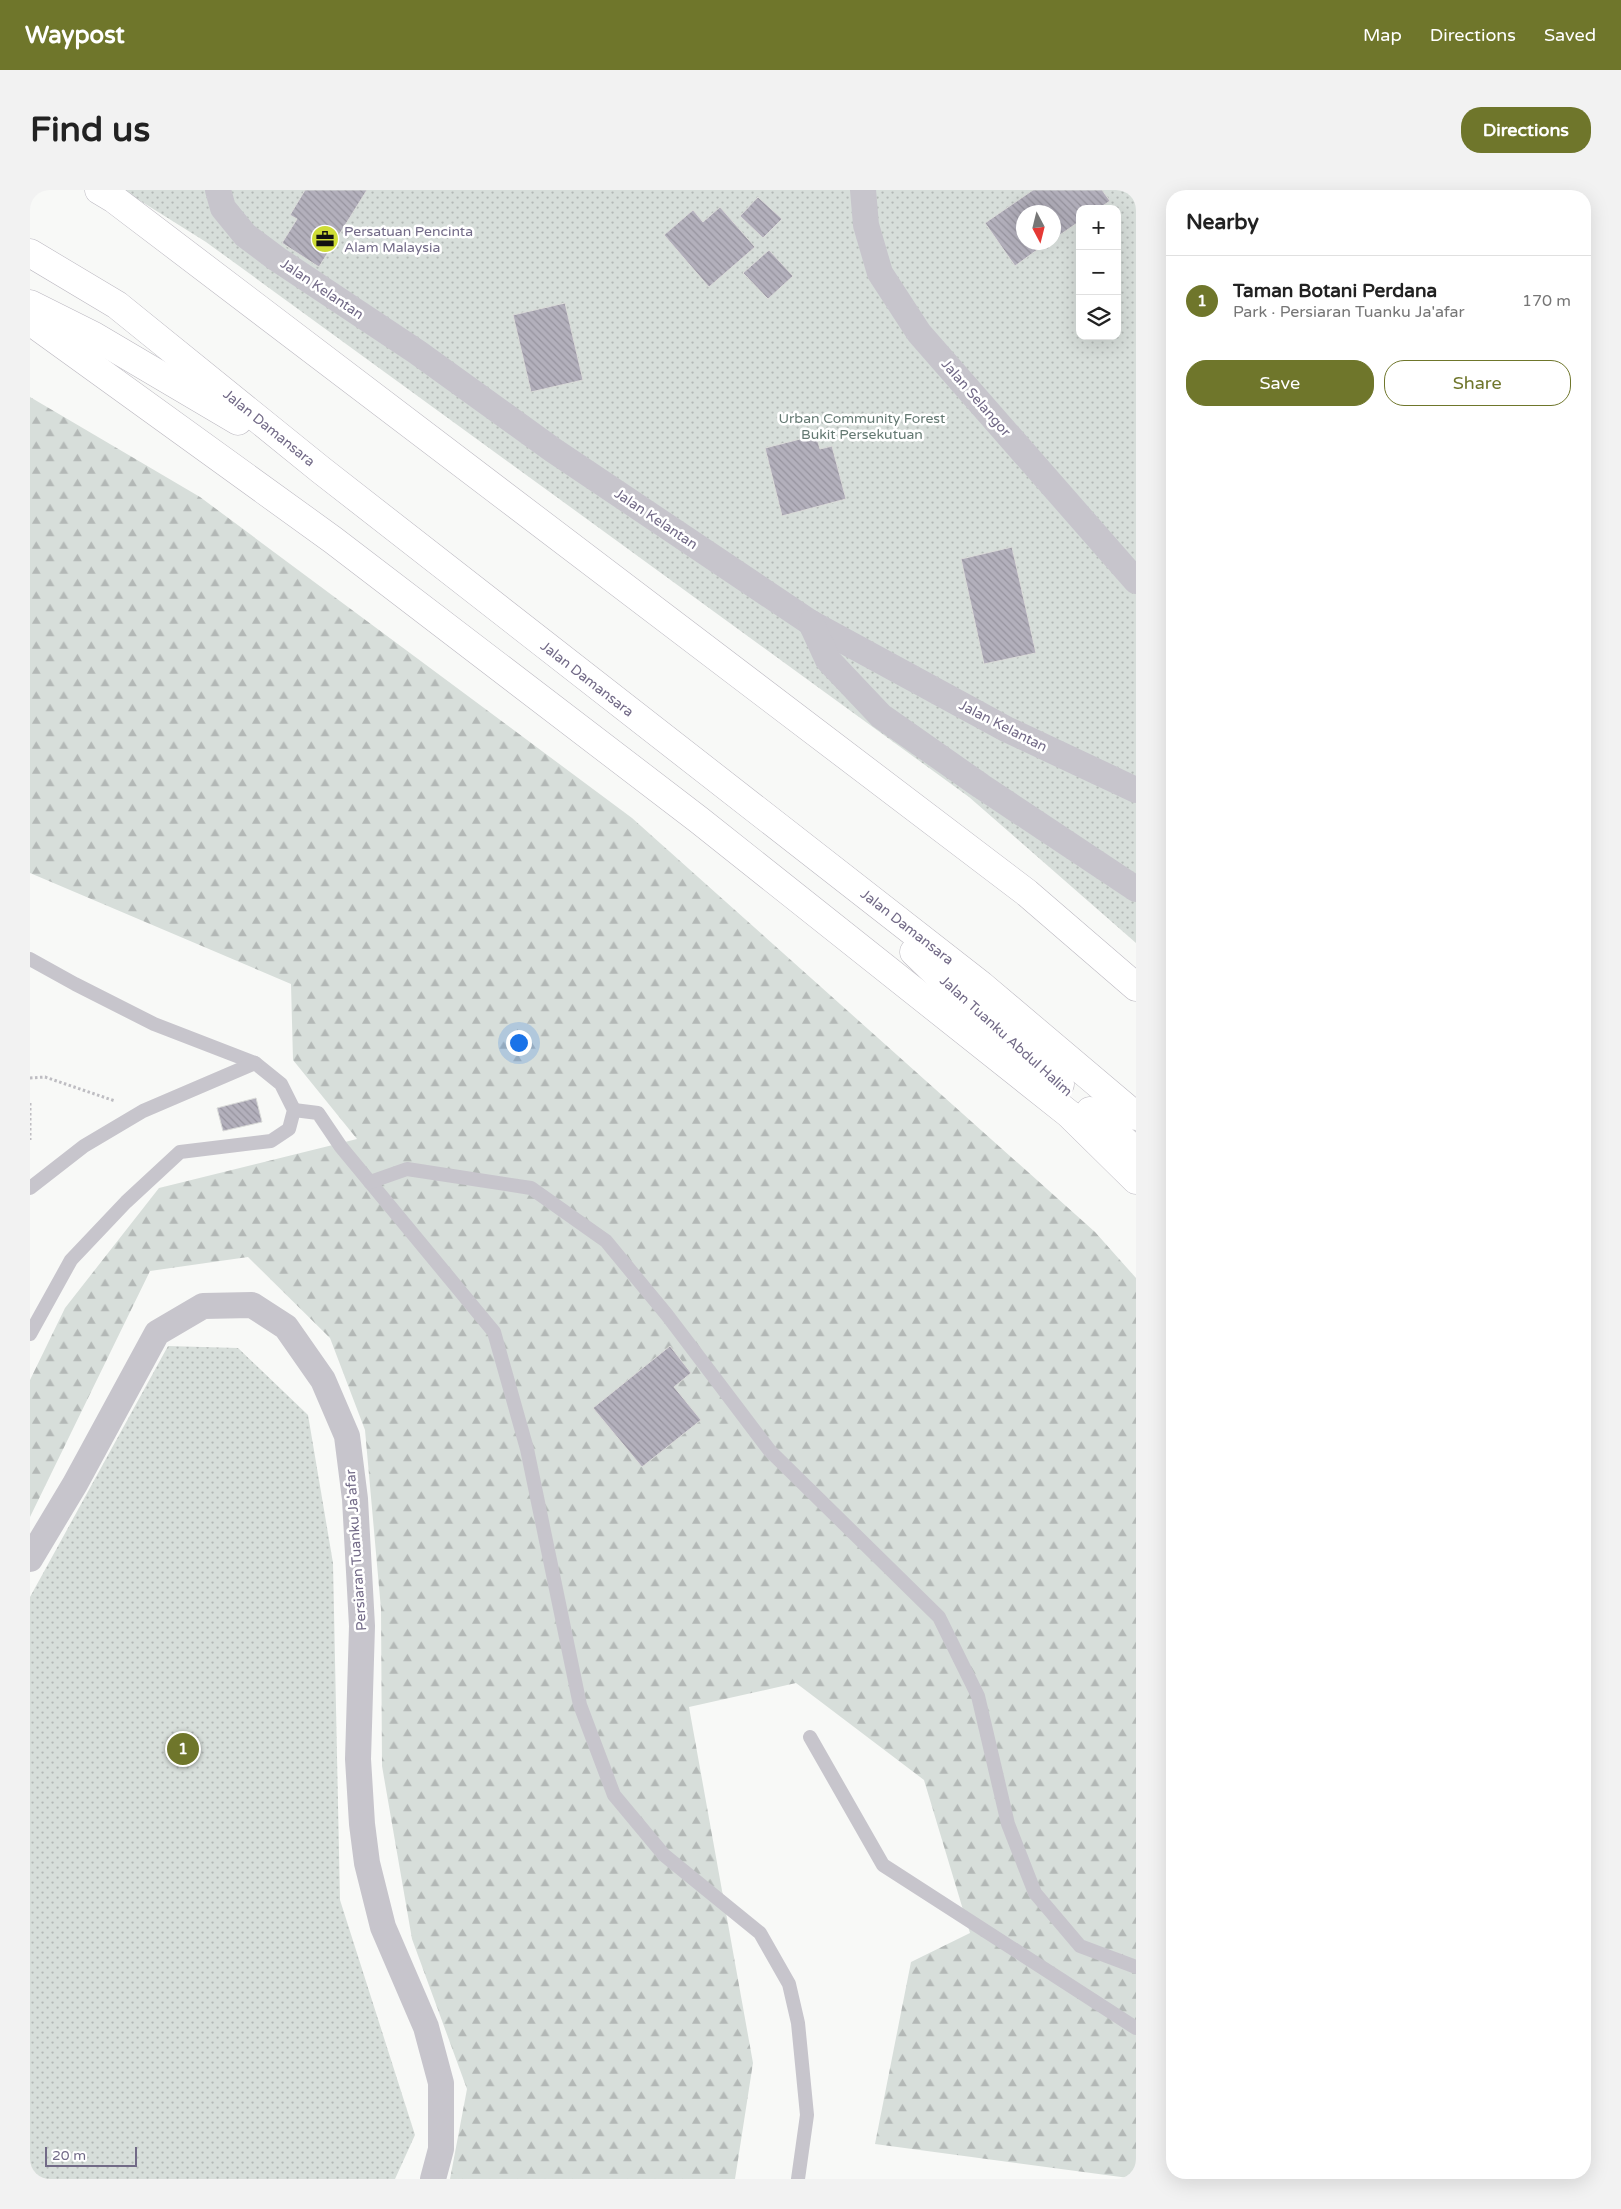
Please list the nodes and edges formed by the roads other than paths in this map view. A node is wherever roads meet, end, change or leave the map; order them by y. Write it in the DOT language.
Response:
graph roads {
  1 [pos="218,190"];
  2 [pos="863,190"];
  3 [pos="107,193"];
  4 [pos="30,253"];
  5 [pos="30,304"];
  6 [pos="30,321"];
  7 [pos="321,470"];
  8 [pos="1136,581"];
  9 [pos="812,623"];
  10 [pos="1136,790"];
  11 [pos="813,856"];
  12 [pos="1136,889"];
  13 [pos="30,959"];
  14 [pos="1136,987"];
  15 [pos="255,1063"];
  16 [pos="294,1110"];
  17 [pos="1136,1116"];
  18 [pos="1136,1151"];
  19 [pos="1136,1180"];
  20 [pos="370,1182"];
  21 [pos="30,1188"];
  22 [pos="30,1334"];
  23 [pos="30,1559"];
  24 [pos="810,1736"];
  25 [pos="1136,1967"];
  26 [pos="1136,2028"];
  27 [pos="433,2179"];
  28 [pos="798,2179"];
  1 -- 9 [label="street, Jalan Kelantan"];
  2 -- 8 [label="street, Jalan Selangor"];
  3 -- 14 [label="main road"];
  4 -- 7 [label="main road, Jalan Damansara"];
  5 -- 7 [label="main road"];
  6 -- 19 [label="main road"];
  7 -- 11 [label="main road, Jalan Damansara"];
  9 -- 10 [label="street, Jalan Kelantan"];
  9 -- 12 [label="street"];
  11 -- 17 [label="main road, Jalan Damansara"];
  11 -- 18 [label="main road, Jalan Tuanku Abdul Halim"];
  13 -- 15 [label="lane"];
  15 -- 16 [label="lane"];
  15 -- 21 [label="lane"];
  16 -- 20 [label="lane"];
  16 -- 22 [label="lane"];
  20 -- 25 [label="lane"];
  20 -- 28 [label="lane"];
  23 -- 27 [label="street, Persiaran Tuanku Ja'afar"];
  24 -- 26 [label="lane"];
}
